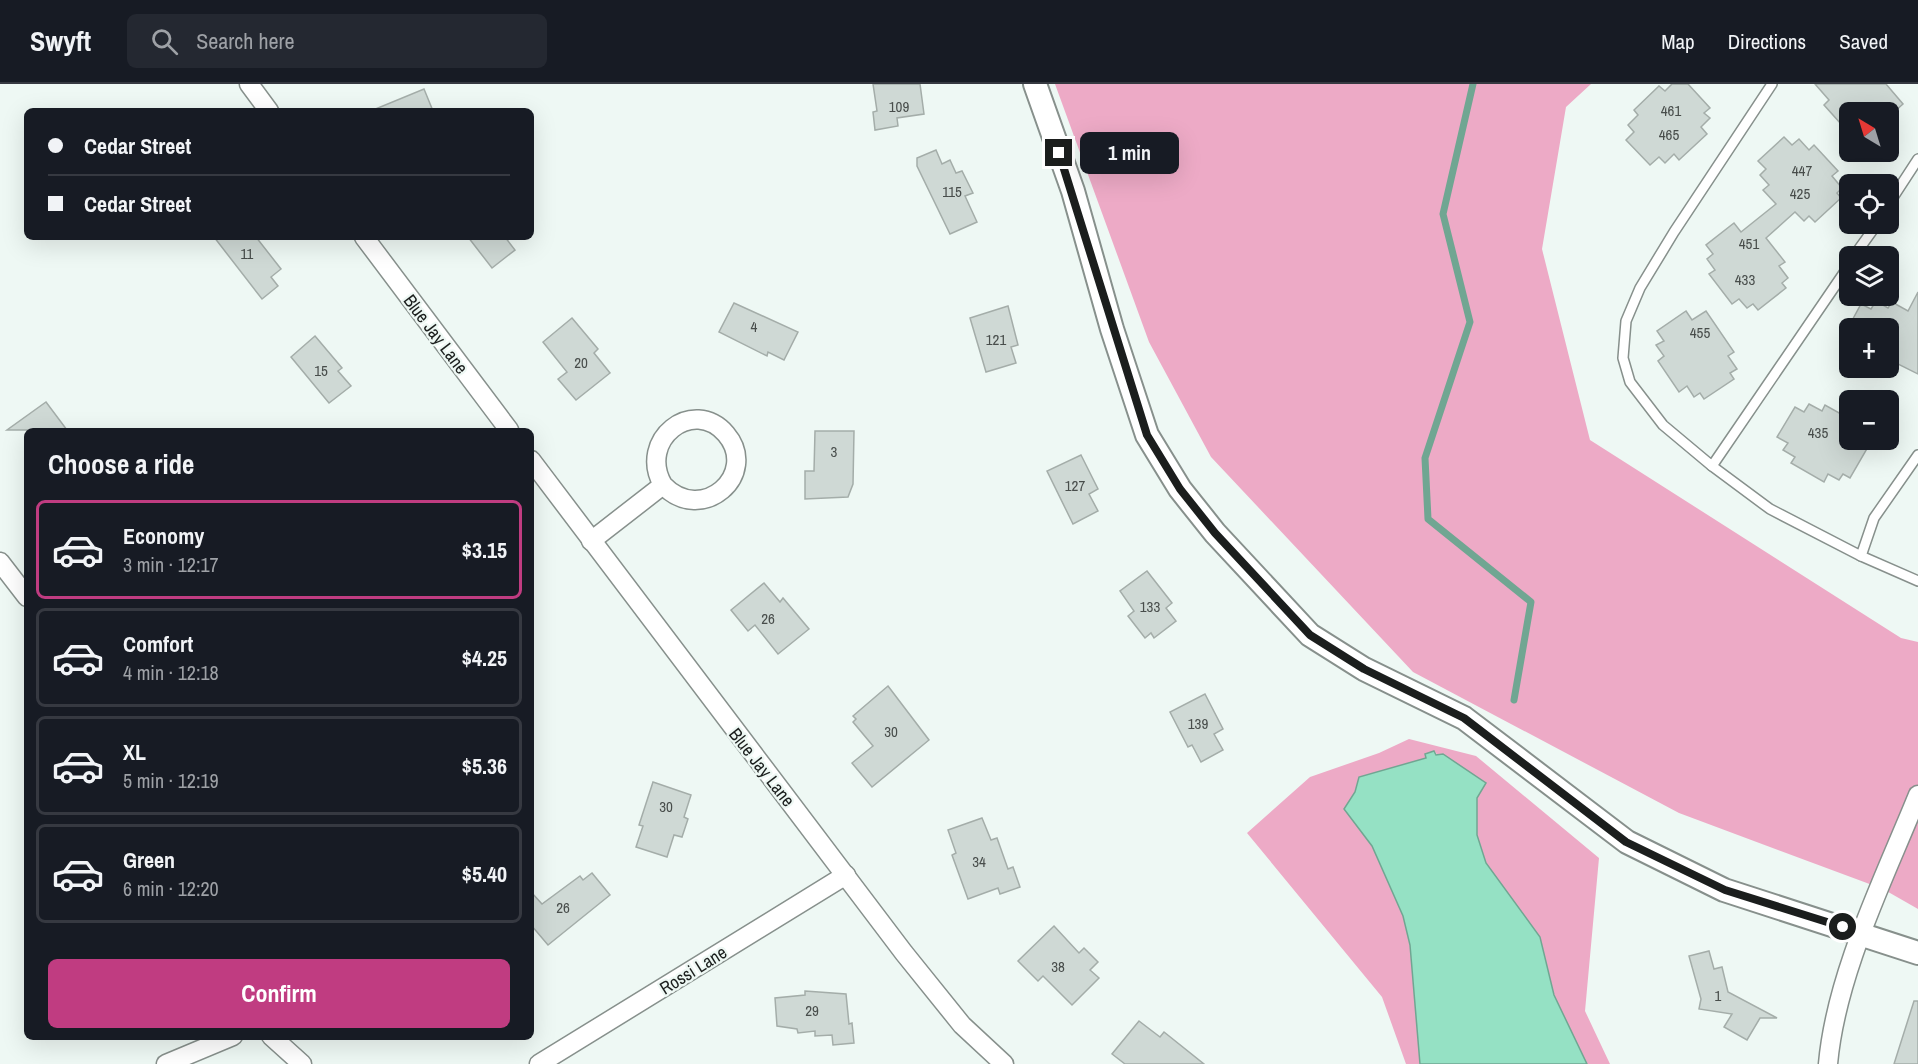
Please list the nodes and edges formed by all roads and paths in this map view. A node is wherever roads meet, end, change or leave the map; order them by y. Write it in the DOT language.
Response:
graph roads {
  1 [pos="249,84"];
  2 [pos="1035,84"];
  3 [pos="1772,84"];
  4 [pos="267,108"];
  5 [pos="1918,159"];
  6 [pos="1899,189"];
  7 [pos="366,240"];
  8 [pos="1839,280"];
  9 [pos="507,428"];
  10 [pos="1918,455"];
  11 [pos="534,464"];
  12 [pos="1712,466"];
  13 [pos="663,485"];
  14 [pos="591,541"];
  15 [pos="1861,556"];
  16 [pos="0,562"];
  17 [pos="1918,581"];
  18 [pos="24,593"];
  19 [pos="1918,795"];
  20 [pos="846,875"];
  21 [pos="1862,933"];
  22 [pos="1918,953"];
  23 [pos="223,1040"];
  24 [pos="275,1040"];
  25 [pos="166,1064"];
  26 [pos="302,1064"];
  27 [pos="539,1064"];
  28 [pos="1004,1064"];
  29 [pos="1828,1064"];
  1 -- 4 [label="street"];
  2 -- 21 [label="street"];
  3 -- 12 [label="lane"];
  5 -- 6 [label="lane"];
  7 -- 9 [label="street, Blue Jay Lane"];
  8 -- 12 [label="lane"];
  10 -- 15 [label="lane"];
  11 -- 14 [label="street, Blue Jay Lane"];
  12 -- 15 [label="lane"];
  13 -- 13 [label="street"];
  13 -- 14 [label="street"];
  14 -- 20 [label="street, Blue Jay Lane"];
  15 -- 17 [label="lane"];
  16 -- 18 [label="street"];
  19 -- 21 [label="street"];
  20 -- 27 [label="street, Rossi Lane"];
  20 -- 28 [label="street, Blue Jay Lane"];
  21 -- 22 [label="street"];
  21 -- 29 [label="street"];
  23 -- 25 [label="street"];
  24 -- 26 [label="street"];
}
